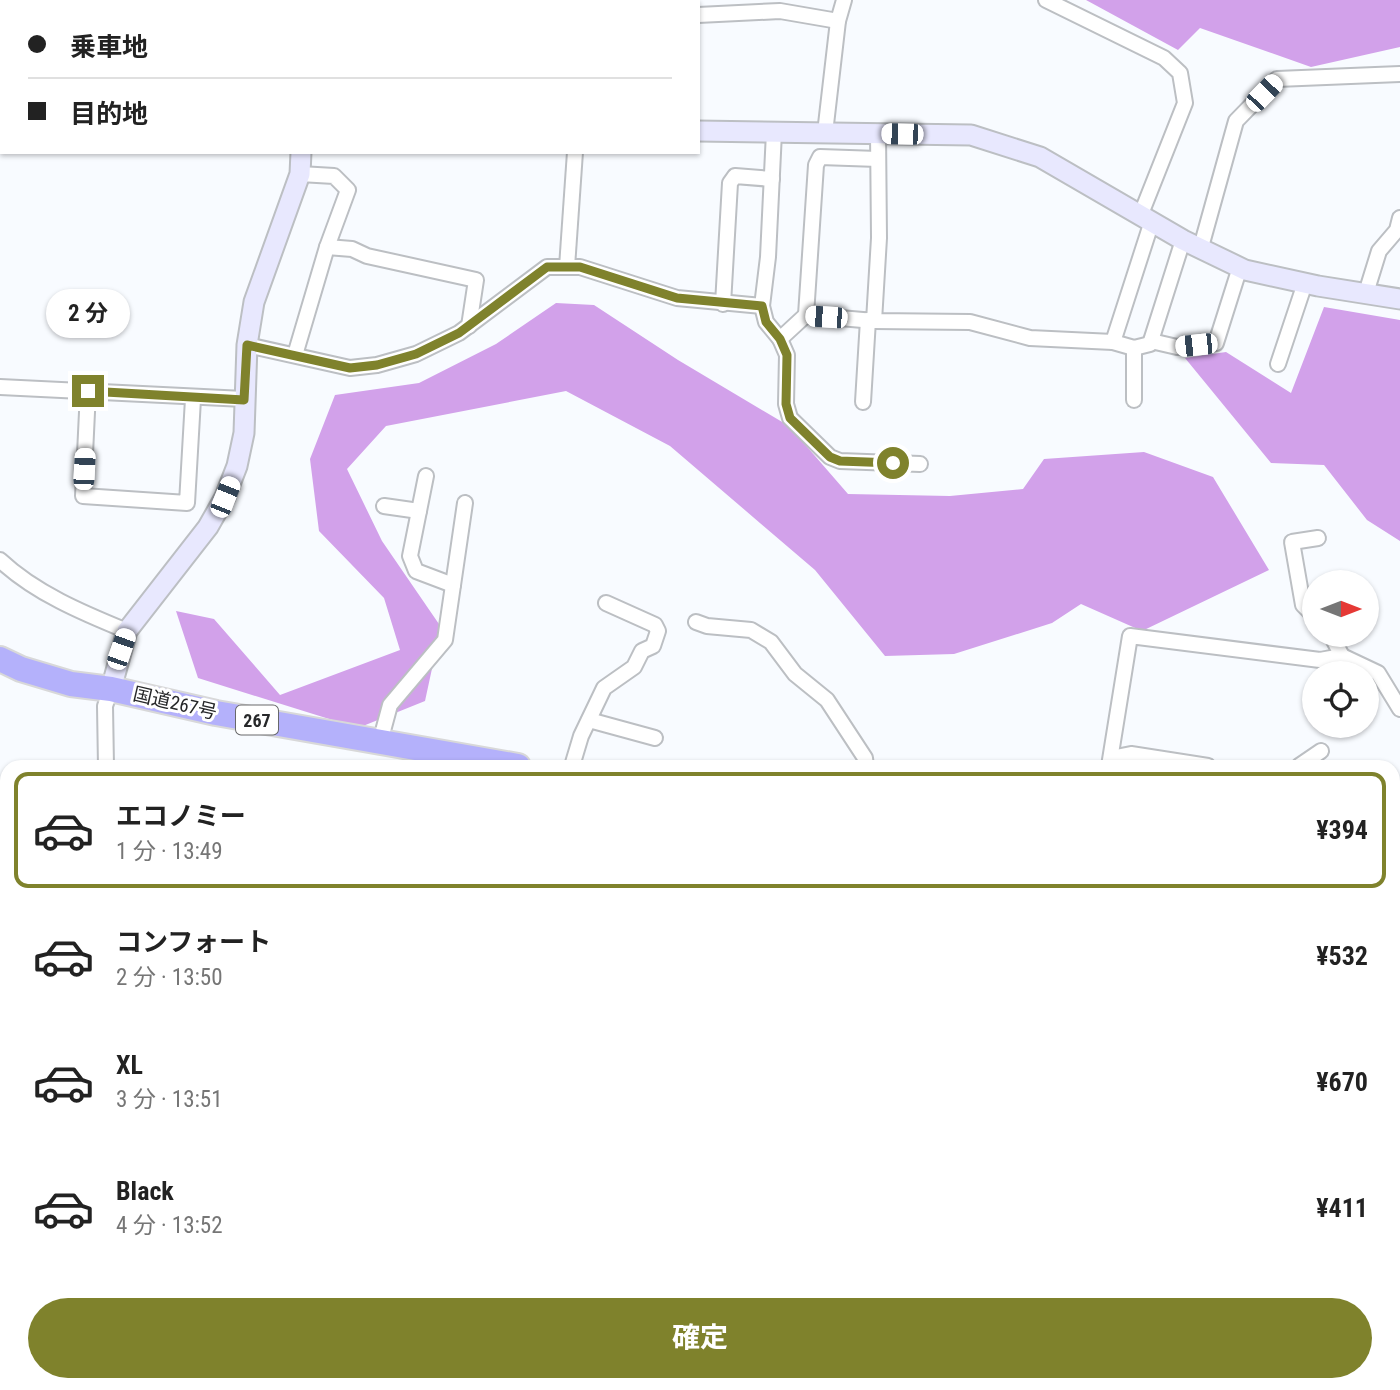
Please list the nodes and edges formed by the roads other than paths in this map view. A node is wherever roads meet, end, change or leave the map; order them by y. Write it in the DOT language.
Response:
graph roads {
  1 [pos="844,0"];
  2 [pos="1046,0"];
  3 [pos="700,15"];
  4 [pos="838,21"];
  5 [pos="1400,74"];
  6 [pos="700,131"];
  7 [pos="774,132"];
  8 [pos="825,132"];
  9 [pos="878,133"];
  10 [pos="300,154"];
  11 [pos="575,154"];
  12 [pos="878,159"];
  13 [pos="299,174"];
  14 [pos="772,179"];
  15 [pos="1147,218"];
  16 [pos="1400,222"];
  17 [pos="1192,244"];
  18 [pos="327,247"];
  19 [pos="567,267"];
  20 [pos="1240,267"];
  21 [pos="1305,283"];
  22 [pos="1366,293"];
  23 [pos="1400,299"];
  24 [pos="723,304"];
  25 [pos="762,306"];
  26 [pos="806,315"];
  27 [pos="871,320"];
  28 [pos="469,326"];
  29 [pos="780,339"];
  30 [pos="1151,341"];
  31 [pos="1114,342"];
  32 [pos="247,345"];
  33 [pos="1134,348"];
  34 [pos="295,355"];
  35 [pos="1278,364"];
  36 [pos="0,387"];
  37 [pos="88,391"];
  38 [pos="193,398"];
  39 [pos="244,400"];
  40 [pos="1134,400"];
  41 [pos="863,402"];
  42 [pos="920,464"];
  43 [pos="426,476"];
  44 [pos="465,503"];
  45 [pos="384,506"];
  46 [pos="419,511"];
  47 [pos="1318,538"];
  48 [pos="0,560"];
  49 [pos="453,584"];
  50 [pos="1302,599"];
  51 [pos="606,603"];
  52 [pos="696,622"];
  53 [pos="127,631"];
  54 [pos="653,646"];
  55 [pos="1338,648"];
  56 [pos="668,651"];
  57 [pos="1342,656"];
  58 [pos="0,659"];
  59 [pos="111,689"];
  60 [pos="1400,709"];
  61 [pos="589,720"];
  62 [pos="655,738"];
  63 [pos="380,742"];
  64 [pos="1321,751"];
  65 [pos="106,760"];
  66 [pos="478,760"];
  67 [pos="574,760"];
  68 [pos="865,760"];
  69 [pos="1110,760"];
  70 [pos="1115,760"];
  71 [pos="1170,760"];
  72 [pos="1308,760"];
  1 -- 4 [label="street"];
  2 -- 15 [label="street"];
  3 -- 4 [label="street"];
  4 -- 8 [label="street"];
  5 -- 17 [label="street"];
  6 -- 7 [label="street"];
  7 -- 8 [label="street"];
  7 -- 14 [label="street"];
  8 -- 9 [label="street"];
  9 -- 12 [label="street"];
  9 -- 15 [label="street"];
  10 -- 13 [label="street"];
  11 -- 19 [label="street"];
  12 -- 26 [label="street"];
  12 -- 27 [label="street"];
  13 -- 18 [label="street"];
  13 -- 32 [label="street"];
  14 -- 24 [label="street"];
  14 -- 25 [label="street"];
  15 -- 17 [label="street"];
  15 -- 31 [label="street"];
  16 -- 22 [label="street"];
  17 -- 20 [label="street"];
  17 -- 30 [label="street"];
  18 -- 28 [label="street"];
  18 -- 34 [label="street"];
  19 -- 24 [label="street"];
  19 -- 28 [label="street"];
  20 -- 21 [label="street"];
  20 -- 30 [label="street"];
  21 -- 22 [label="street"];
  21 -- 35 [label="street"];
  22 -- 23 [label="street"];
  24 -- 25 [label="street"];
  25 -- 29 [label="street"];
  26 -- 27 [label="street"];
  26 -- 29 [label="street"];
  27 -- 31 [label="street"];
  27 -- 41 [label="street"];
  28 -- 34 [label="street"];
  29 -- 42 [label="street"];
  30 -- 33 [label="street"];
  31 -- 33 [label="street"];
  32 -- 34 [label="street"];
  32 -- 39 [label="street"];
  33 -- 40 [label="street"];
  36 -- 37 [label="street"];
  37 -- 38 [label="street"];
  37 -- 38 [label="street"];
  38 -- 39 [label="street"];
  39 -- 53 [label="street"];
  43 -- 46 [label="street"];
  44 -- 49 [label="street"];
  45 -- 46 [label="street"];
  46 -- 49 [label="street"];
  47 -- 50 [label="street"];
  48 -- 53 [label="street"];
  49 -- 63 [label="street"];
  51 -- 54 [label="street"];
  52 -- 68 [label="street"];
  53 -- 59 [label="street"];
  54 -- 56 [label="street"];
  54 -- 61 [label="street"];
  55 -- 57 [label="street"];
  57 -- 60 [label="street"];
  57 -- 69 [label="street"];
  58 -- 59 [label="highway, 国道267号 / 267"];
  59 -- 63 [label="highway, 国道267号 / 267"];
  59 -- 65 [label="street"];
  61 -- 62 [label="street"];
  61 -- 67 [label="street"];
  63 -- 66 [label="highway, 国道267号 / 267"];
  64 -- 72 [label="street"];
  70 -- 71 [label="street"];
}
